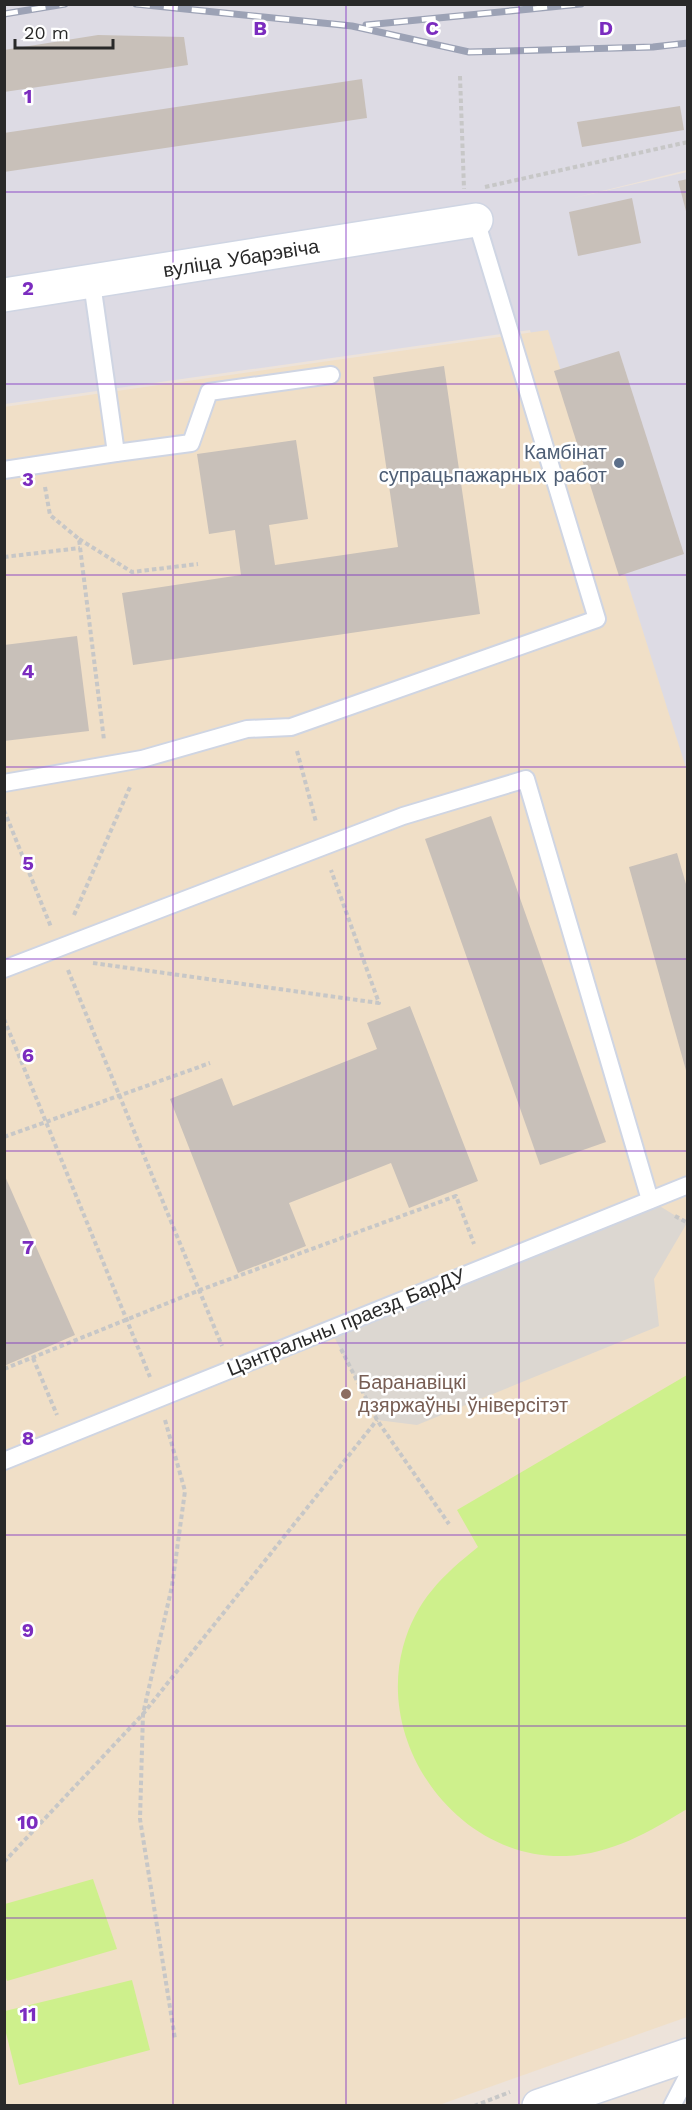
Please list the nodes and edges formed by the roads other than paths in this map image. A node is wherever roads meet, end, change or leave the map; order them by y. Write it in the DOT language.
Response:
graph roads {
  1 [pos="476,220"];
  2 [pos="92,282"];
  3 [pos="4,295"];
  4 [pos="331,375"];
  5 [pos="116,453"];
  6 [pos="4,470"];
  7 [pos="4,783"];
  8 [pos="4,969"];
  9 [pos="687,1185"];
  10 [pos="650,1200"];
  11 [pos="4,1461"];
  12 [pos="687,2055"];
  13 [pos="687,2075"];
  14 [pos="539,2106"];
  15 [pos="672,2106"];
  1 -- 2 [label="street, вуліца Убарэвіча"];
  1 -- 7 [label="lane"];
  2 -- 3 [label="street, вуліца Убарэвіча"];
  2 -- 5 [label="lane"];
  4 -- 5 [label="lane"];
  5 -- 6 [label="lane"];
  8 -- 10 [label="lane"];
  9 -- 10 [label="lane, Цэнтральны праезд БарДУ"];
  10 -- 11 [label="lane, Цэнтральны праезд БарДУ"];
  12 -- 14 [label="street"];
  13 -- 15 [label="lane"];
}
